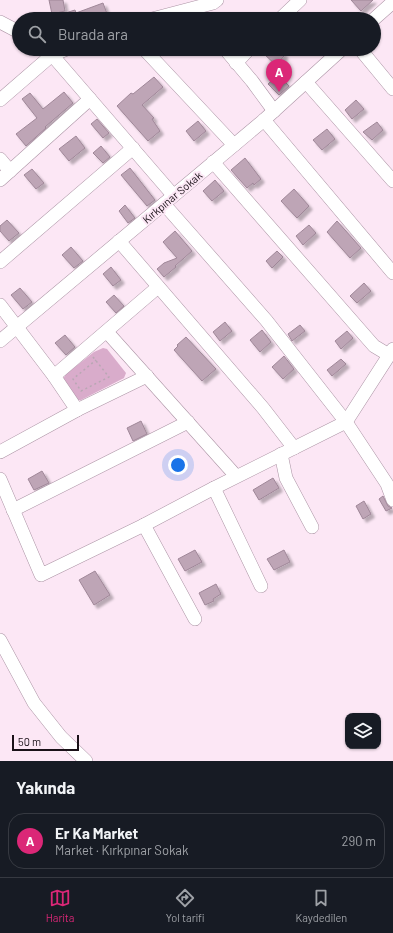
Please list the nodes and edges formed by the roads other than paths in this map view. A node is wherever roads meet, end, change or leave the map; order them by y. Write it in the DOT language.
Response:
graph roads {
  1 [pos="300,0"];
  2 [pos="214,1"];
  3 [pos="393,2"];
  4 [pos="199,12"];
  5 [pos="287,12"];
  6 [pos="381,13"];
  7 [pos="0,22"];
  8 [pos="12,28"];
  9 [pos="44,56"];
  10 [pos="52,56"];
  11 [pos="151,56"];
  12 [pos="230,56"];
  13 [pos="242,56"];
  14 [pos="334,56"];
  15 [pos="366,56"];
  16 [pos="236,62"];
  17 [pos="306,82"];
  18 [pos="393,89"];
  19 [pos="90,99"];
  20 [pos="0,100"];
  21 [pos="274,111"];
  22 [pos="264,120"];
  23 [pos="234,145"];
  24 [pos="133,148"];
  25 [pos="0,159"];
  26 [pos="213,162"];
  27 [pos="10,171"];
  28 [pos="0,180"];
  29 [pos="393,181"];
  30 [pos="169,199"];
  31 [pos="119,241"];
  32 [pos="0,262"];
  33 [pos="393,273"];
  34 [pos="158,287"];
  35 [pos="0,306"];
  36 [pos="16,327"];
  37 [pos="107,332"];
  38 [pos="0,341"];
  39 [pos="391,352"];
  40 [pos="54,376"];
  41 [pos="147,376"];
  42 [pos="77,410"];
  43 [pos="188,422"];
  44 [pos="346,422"];
  45 [pos="294,448"];
  46 [pos="0,452"];
  47 [pos="281,454"];
  48 [pos="236,476"];
  49 [pos="0,479"];
  50 [pos="214,488"];
  51 [pos="393,500"];
  52 [pos="13,510"];
  53 [pos="144,525"];
  54 [pos="312,528"];
  55 [pos="262,586"];
  56 [pos="195,619"];
  57 [pos="0,640"];
  58 [pos="86,761"];
  1 -- 5 [label="street"];
  2 -- 4 [label="street"];
  3 -- 6 [label="street"];
  7 -- 8 [label="street"];
  9 -- 20 [label="street"];
  10 -- 19 [label="street"];
  11 -- 23 [label="street"];
  12 -- 16 [label="street"];
  13 -- 16 [label="street"];
  14 -- 17 [label="street, Kırkpınar Sokak"];
  15 -- 18 [label="street"];
  16 -- 21 [label="street"];
  17 -- 21 [label="street, Kırkpınar Sokak"];
  17 -- 29 [label="street"];
  19 -- 24 [label="street"];
  19 -- 27 [label="street"];
  21 -- 22 [label="street, Kırkpınar Sokak"];
  22 -- 23 [label="street, Kırkpınar Sokak"];
  22 -- 33 [label="street"];
  23 -- 26 [label="street, Kırkpınar Sokak"];
  24 -- 30 [label="street"];
  24 -- 32 [label="street"];
  25 -- 27 [label="street"];
  26 -- 30 [label="street, Kırkpınar Sokak"];
  26 -- 39 [label="street"];
  27 -- 28 [label="street"];
  30 -- 31 [label="street, Kırkpınar Sokak"];
  30 -- 44 [label="street"];
  31 -- 34 [label="street"];
  31 -- 36 [label="street, Kırkpınar Sokak"];
  34 -- 37 [label="street"];
  34 -- 45 [label="street"];
  35 -- 36 [label="street"];
  36 -- 38 [label="street, Kırkpınar Sokak"];
  36 -- 40 [label="street"];
  37 -- 40 [label="street"];
  37 -- 41 [label="street"];
  39 -- 44 [label="street"];
  40 -- 42 [label="street"];
  41 -- 42 [label="street"];
  41 -- 43 [label="street"];
  42 -- 46 [label="street"];
  43 -- 48 [label="street"];
  43 -- 52 [label="street"];
  44 -- 45 [label="street"];
  44 -- 51 [label="street"];
  45 -- 47 [label="street"];
  47 -- 48 [label="street"];
  47 -- 54 [label="street"];
  48 -- 50 [label="street"];
  49 -- 52 [label="street"];
  50 -- 53 [label="street"];
  50 -- 55 [label="street"];
  52 -- 53 [label="street"];
  53 -- 56 [label="street"];
  57 -- 58 [label="street"];
}
